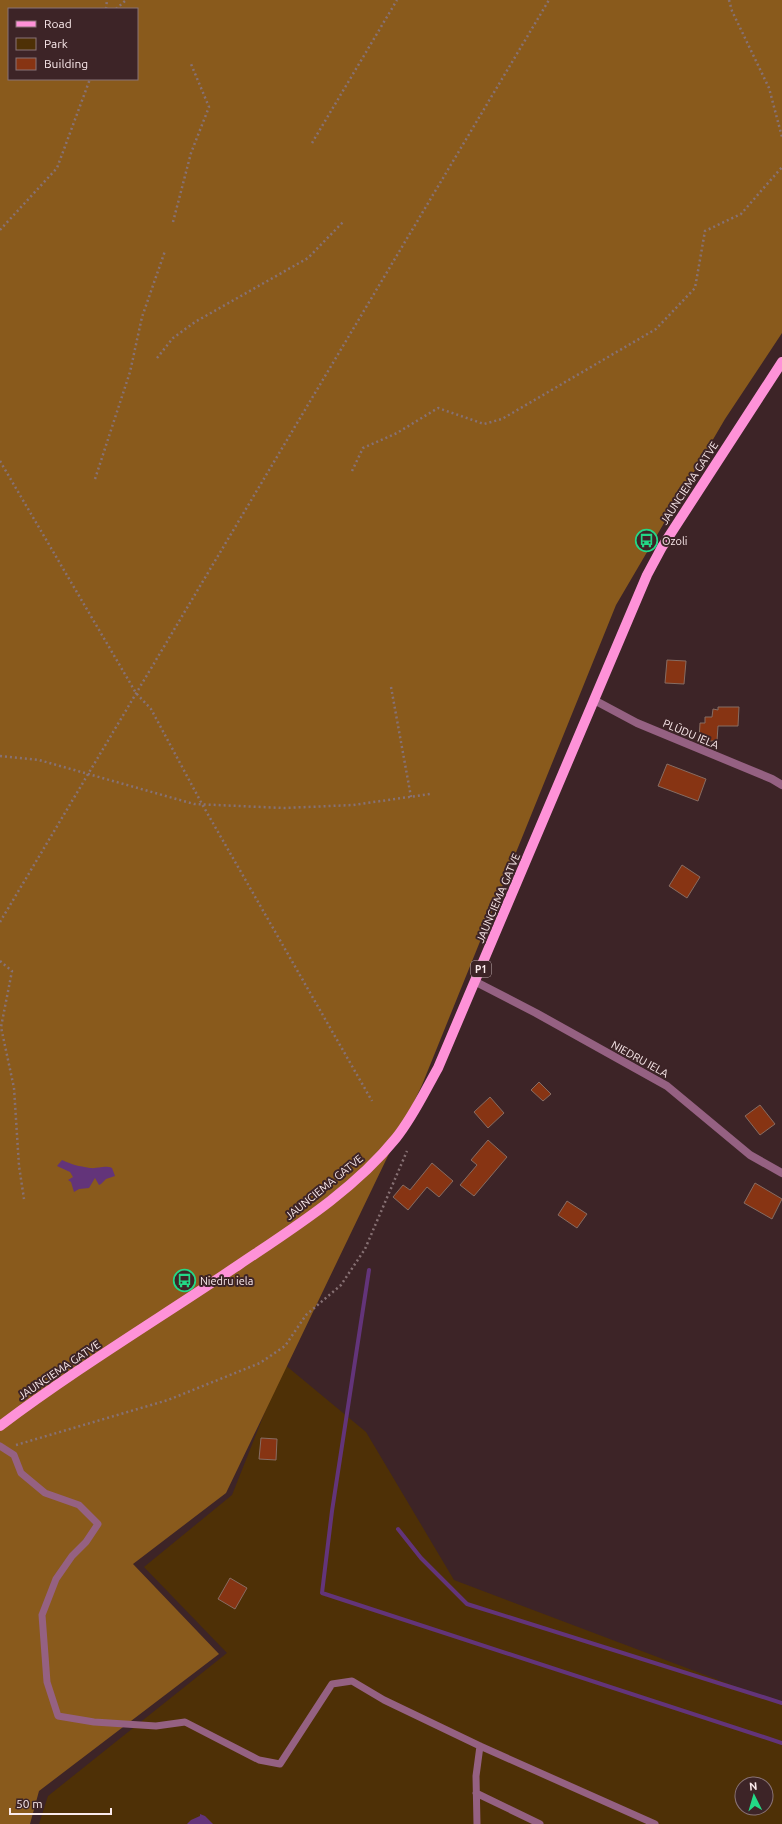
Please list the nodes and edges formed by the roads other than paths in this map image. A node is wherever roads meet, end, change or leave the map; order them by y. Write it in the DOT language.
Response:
graph roads {
  1 [pos="782,362"];
  2 [pos="594,700"];
  3 [pos="782,785"];
  4 [pos="476,982"];
  5 [pos="782,1173"];
  6 [pos="0,1426"];
  7 [pos="2,1447"];
  8 [pos="480,1746"];
  9 [pos="476,1793"];
  10 [pos="477,1824"];
  11 [pos="540,1824"];
  12 [pos="655,1824"];
  1 -- 2 [label="main road, JAUNCIEMA GATVE / P1"];
  2 -- 3 [label="street, PLŪDU IELA"];
  2 -- 4 [label="main road, JAUNCIEMA GATVE / P1"];
  4 -- 5 [label="street, NIEDRU IELA"];
  4 -- 6 [label="main road, JAUNCIEMA GATVE / P1"];
  7 -- 8 [label="lane"];
  8 -- 9 [label="lane"];
  8 -- 12 [label="lane"];
  9 -- 10 [label="lane"];
  9 -- 11 [label="lane"];
}
